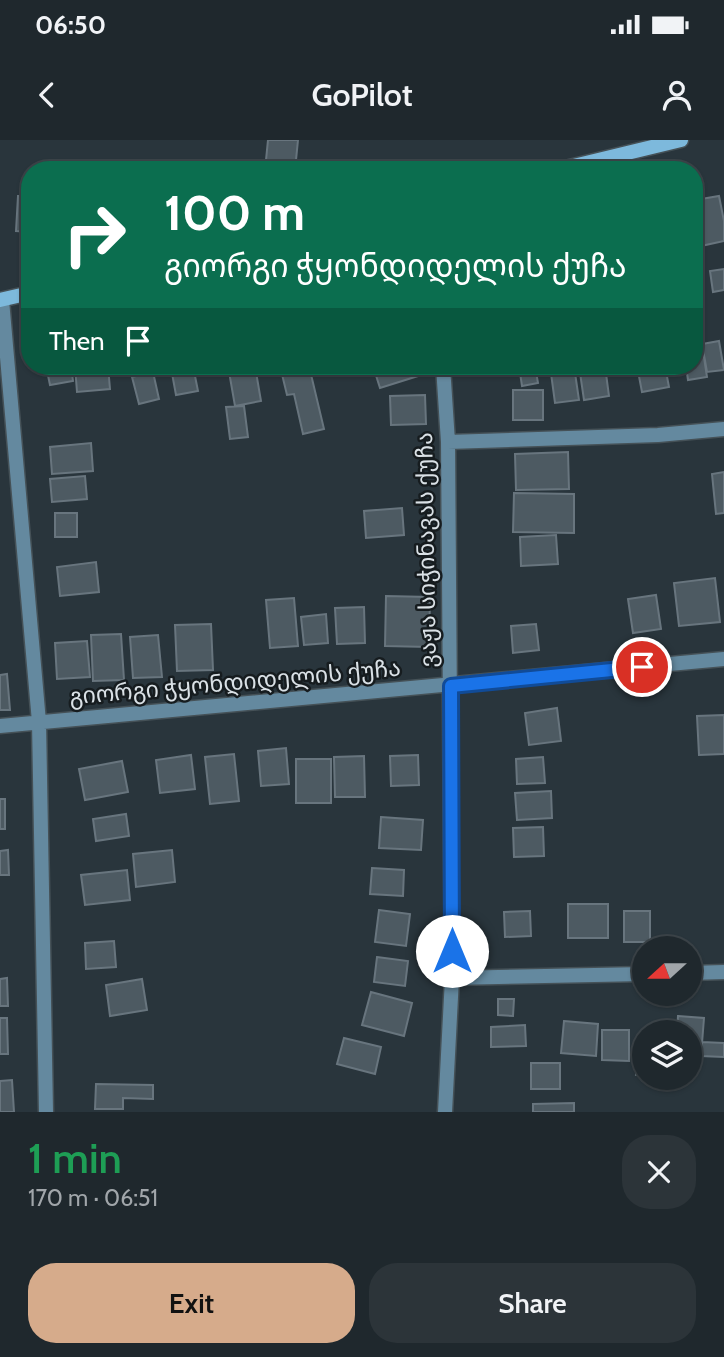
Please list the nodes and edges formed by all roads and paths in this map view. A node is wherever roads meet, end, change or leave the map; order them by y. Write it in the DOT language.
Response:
graph roads {
  1 [pos="681,140"];
  2 [pos="594,161"];
  3 [pos="21,295"];
  4 [pos="1,300"];
  5 [pos="444,375"];
  6 [pos="724,429"];
  7 [pos="448,442"];
  8 [pos="724,659"];
  9 [pos="451,686"];
  10 [pos="39,722"];
  11 [pos="0,726"];
  12 [pos="724,972"];
  13 [pos="702,973"];
  14 [pos="632,974"];
  15 [pos="452,978"];
  16 [pos="46,1112"];
  17 [pos="444,1112"];
  1 -- 2 [label="main road"];
  3 -- 4 [label="main road"];
  4 -- 10 [label="street"];
  5 -- 7 [label="street, ვაჟა სიჭინავას ქუჩა"];
  6 -- 7 [label="street"];
  7 -- 9 [label="street, ვაჟა სიჭინავას ქუჩა"];
  8 -- 9 [label="street, გიორგი ჭყონდიდელის ქუჩა"];
  9 -- 10 [label="street, გიორგი ჭყონდიდელის ქუჩა"];
  9 -- 15 [label="street, ვაჟა სიჭინავას ქუჩა"];
  10 -- 11 [label="street, გიორგი ჭყონდიდელის ქუჩა"];
  10 -- 16 [label="street"];
  12 -- 13 [label="street"];
  14 -- 15 [label="street"];
  15 -- 17 [label="street, ვაჟა სიჭინავას ქუჩა"];
}
